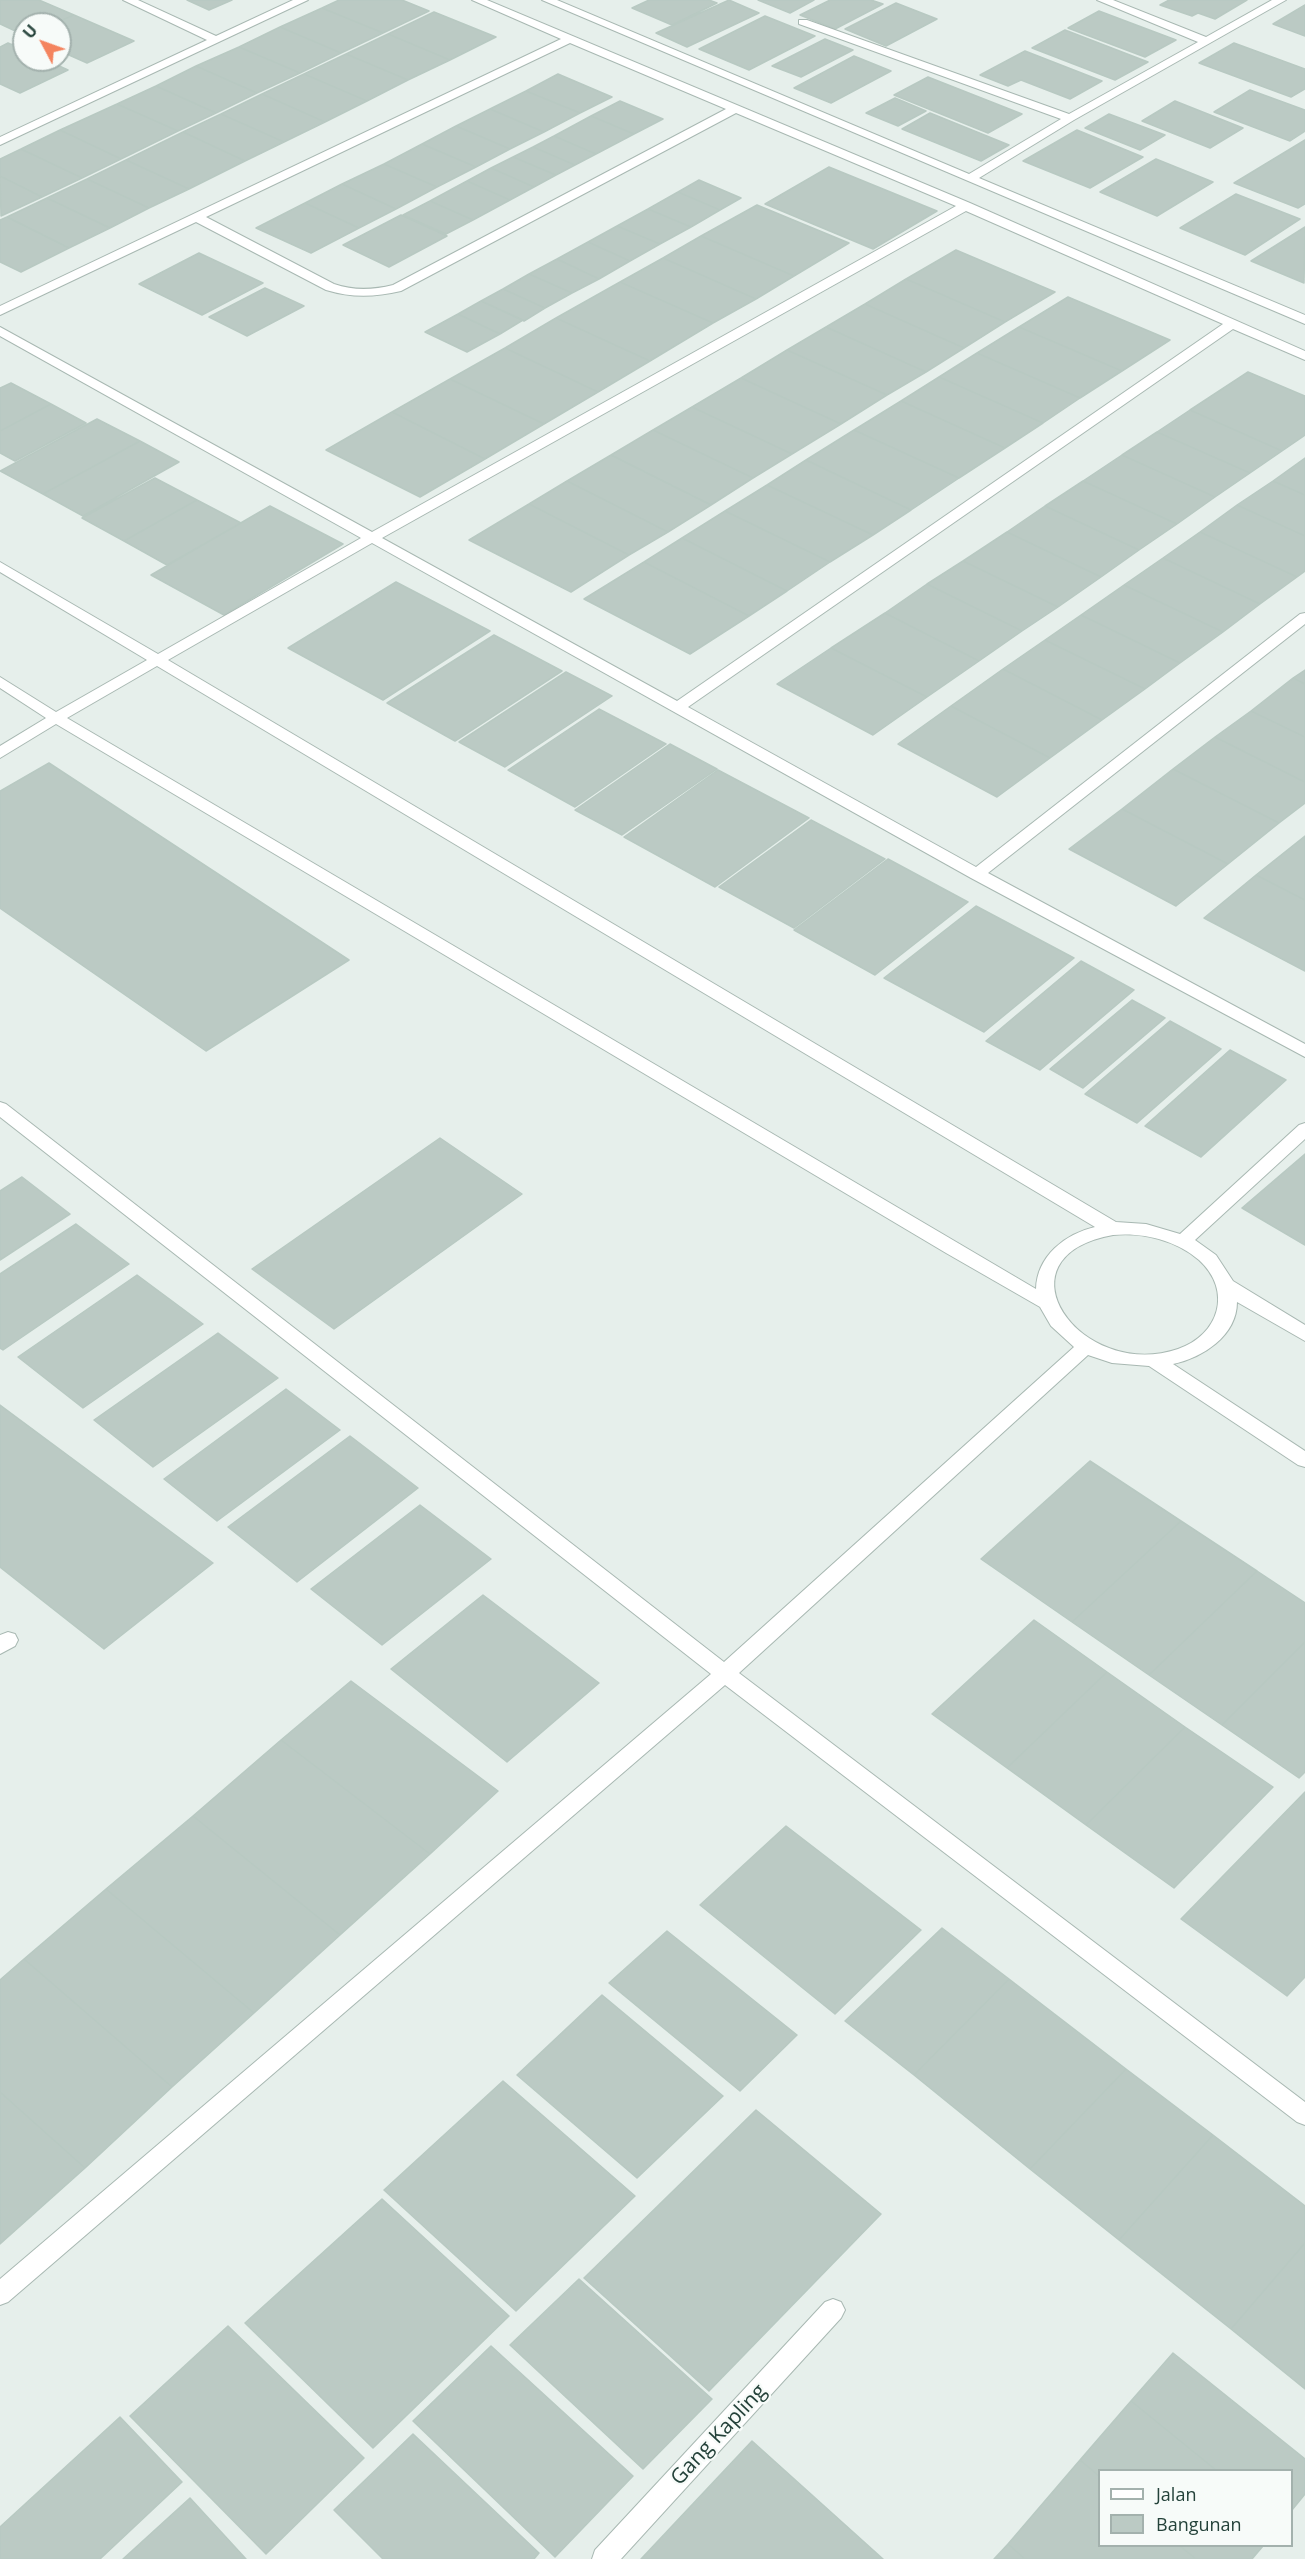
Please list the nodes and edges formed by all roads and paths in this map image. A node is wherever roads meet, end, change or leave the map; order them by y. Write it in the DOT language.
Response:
graph roads {
  1 [pos="129,0"];
  2 [pos="302,0"];
  3 [pos="478,0"];
  4 [pos="548,0"];
  5 [pos="1103,0"];
  6 [pos="1280,0"];
  7 [pos="803,22"];
  8 [pos="570,39"];
  9 [pos="216,40"];
  10 [pos="1206,41"];
  11 [pos="735,109"];
  12 [pos="1070,118"];
  13 [pos="3,136"];
  14 [pos="971,178"];
  15 [pos="966,206"];
  16 [pos="196,217"];
  17 [pos="0,311"];
  18 [pos="1305,320"];
  19 [pos="1232,324"];
  20 [pos="0,331"];
  21 [pos="1305,356"];
  22 [pos="371,538"];
  23 [pos="0,566"];
  24 [pos="1305,617"];
  25 [pos="156,660"];
  26 [pos="0,681"];
  27 [pos="677,708"];
  28 [pos="57,718"];
  29 [pos="0,753"];
  30 [pos="977,874"];
  31 [pos="1305,1051"];
  32 [pos="0,1108"];
  33 [pos="1305,1129"];
  34 [pos="1113,1229"];
  35 [pos="1183,1241"];
  36 [pos="1226,1285"];
  37 [pos="1045,1302"];
  38 [pos="1305,1334"];
  39 [pos="1085,1347"];
  40 [pos="1155,1361"];
  41 [pos="1305,1460"];
  42 [pos="725,1674"];
  43 [pos="1305,2115"];
  44 [pos="0,2294"];
  45 [pos="833,2310"];
  46 [pos="604,2559"];
  1 -- 9 [label="street"];
  2 -- 9 [label="street"];
  3 -- 8 [label="street"];
  4 -- 14 [label="street"];
  5 -- 10 [label="street"];
  6 -- 10 [label="street"];
  7 -- 12 [label="street"];
  8 -- 11 [label="street"];
  8 -- 16 [label="street"];
  9 -- 13 [label="street"];
  10 -- 12 [label="street"];
  11 -- 15 [label="street"];
  11 -- 16 [label="street"];
  12 -- 14 [label="street"];
  14 -- 18 [label="street"];
  15 -- 19 [label="street"];
  15 -- 22 [label="street"];
  16 -- 17 [label="street"];
  19 -- 21 [label="street"];
  19 -- 27 [label="street"];
  20 -- 22 [label="street"];
  22 -- 25 [label="street"];
  22 -- 27 [label="street"];
  23 -- 25 [label="street"];
  24 -- 30 [label="street"];
  25 -- 28 [label="street"];
  25 -- 34 [label="street"];
  26 -- 28 [label="street"];
  27 -- 30 [label="street"];
  28 -- 29 [label="street"];
  28 -- 37 [label="street"];
  30 -- 31 [label="street"];
  32 -- 42 [label="street"];
  33 -- 35 [label="street"];
  34 -- 35 [label="street"];
  34 -- 37 [label="street"];
  35 -- 36 [label="street"];
  36 -- 38 [label="street"];
  36 -- 40 [label="street"];
  37 -- 39 [label="street"];
  39 -- 40 [label="street"];
  39 -- 42 [label="street"];
  40 -- 41 [label="street"];
  42 -- 43 [label="street"];
  42 -- 44 [label="street"];
  45 -- 46 [label="street, Gang Kapling"];
}
